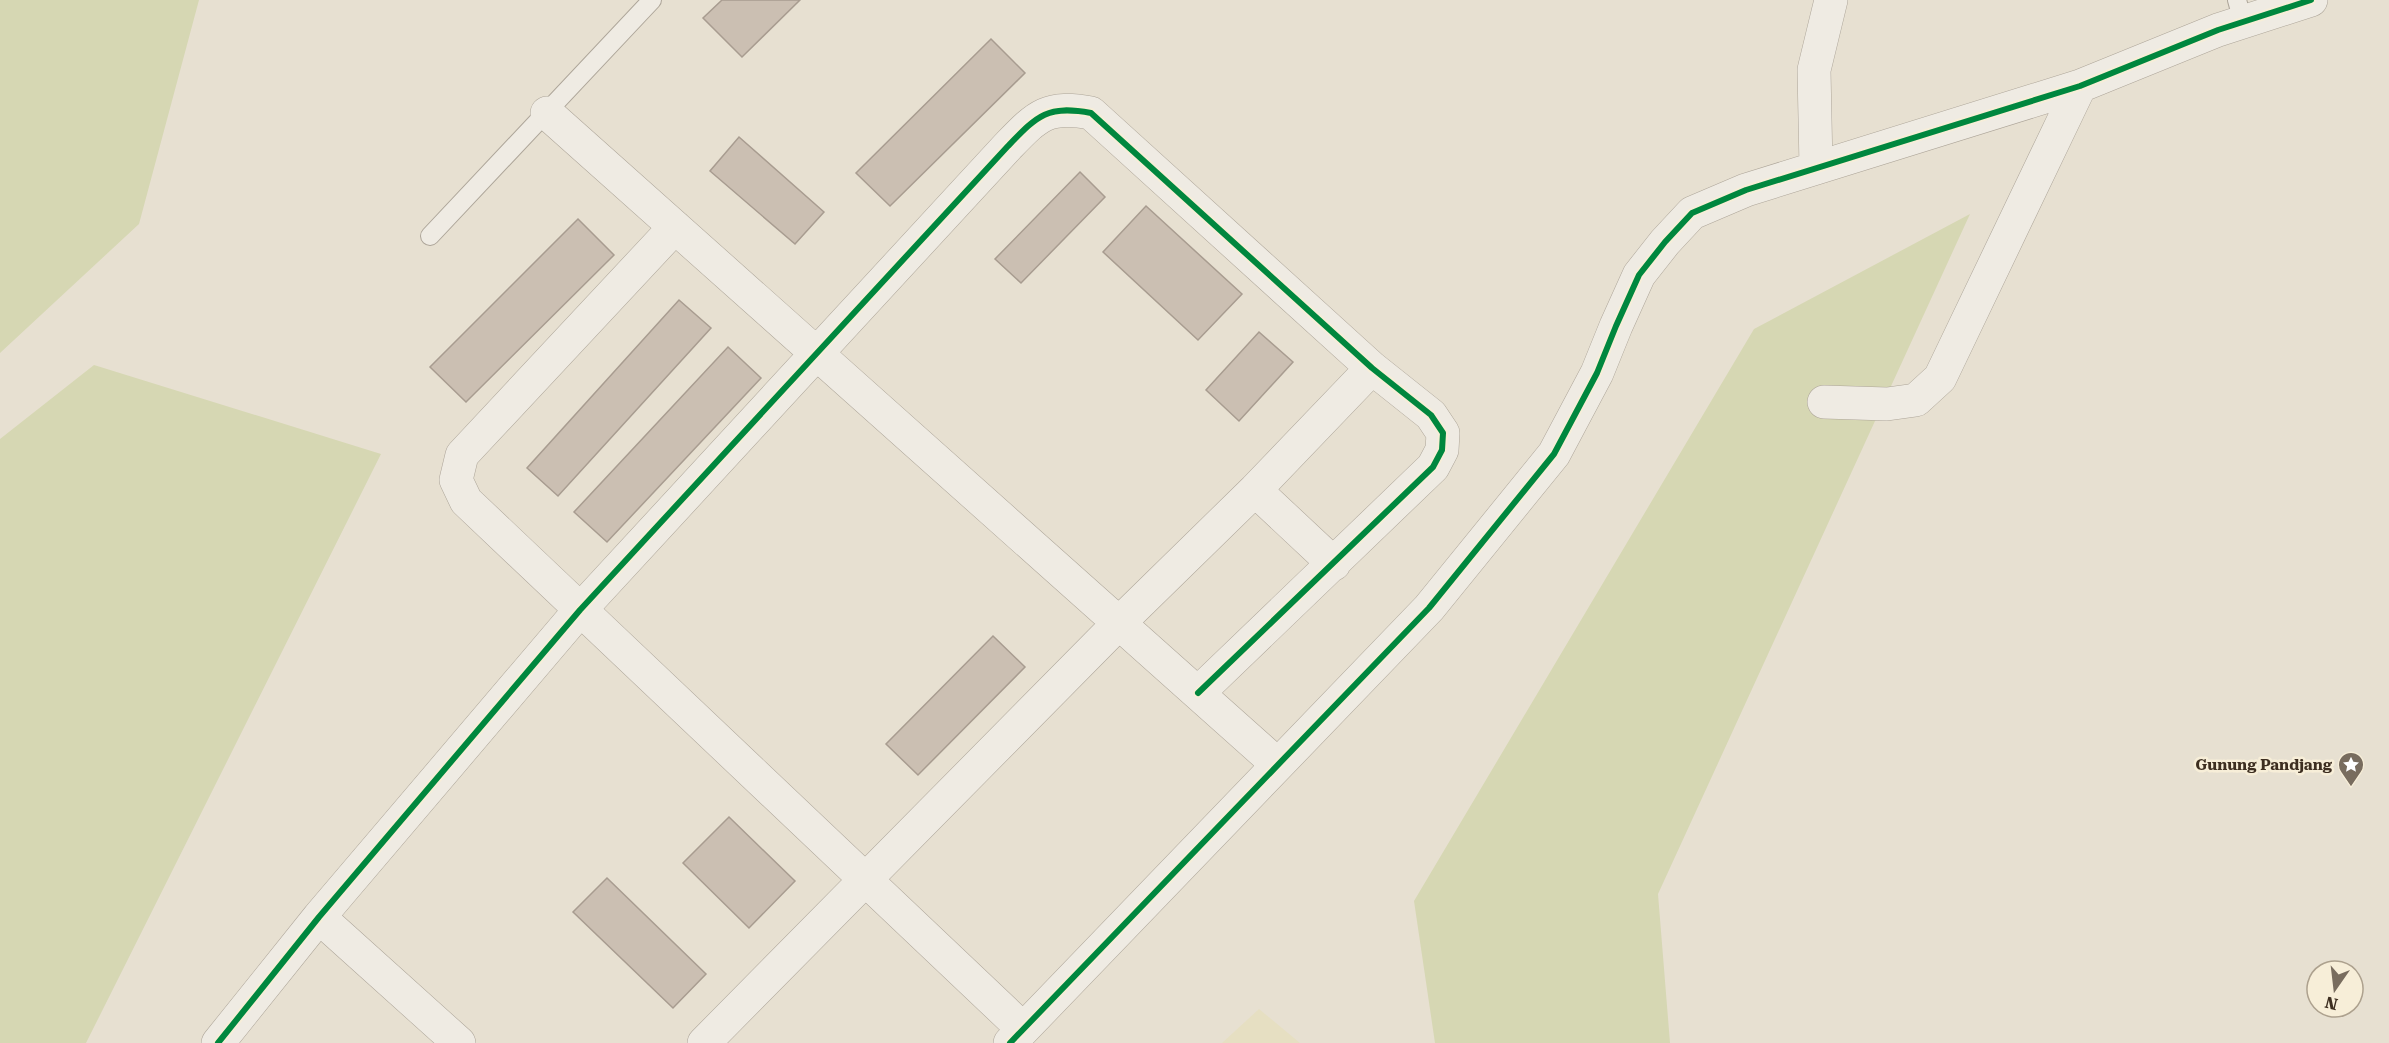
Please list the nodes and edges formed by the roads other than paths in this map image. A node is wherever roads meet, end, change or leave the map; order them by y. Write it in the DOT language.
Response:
graph roads {
  1 [pos="652,0"];
  2 [pos="1831,0"];
  3 [pos="2311,0"];
  4 [pos="2240,11"];
  5 [pos="2080,86"];
  6 [pos="548,113"];
  7 [pos="1816,167"];
  8 [pos="675,227"];
  9 [pos="430,236"];
  10 [pos="817,354"];
  11 [pos="1372,368"];
  12 [pos="1824,402"];
  13 [pos="1255,490"];
  14 [pos="1334,564"];
  15 [pos="580,610"];
  16 [pos="1119,623"];
  17 [pos="1198,693"];
  18 [pos="1277,764"];
  19 [pos="866,880"];
  20 [pos="319,917"];
  21 [pos="1016,1036"];
  22 [pos="218,1043"];
  23 [pos="459,1043"];
  24 [pos="704,1043"];
  1 -- 6 [label="lane"];
  2 -- 7 [label="street"];
  3 -- 4 [label="street"];
  4 -- 5 [label="street"];
  5 -- 7 [label="street"];
  5 -- 12 [label="street"];
  6 -- 8 [label="street"];
  6 -- 9 [label="lane"];
  7 -- 18 [label="street"];
  8 -- 10 [label="street"];
  8 -- 15 [label="street"];
  10 -- 11 [label="street"];
  10 -- 15 [label="street"];
  10 -- 16 [label="street"];
  11 -- 13 [label="street"];
  11 -- 14 [label="street"];
  13 -- 14 [label="street"];
  13 -- 16 [label="street"];
  14 -- 17 [label="street"];
  15 -- 19 [label="street"];
  15 -- 20 [label="street"];
  16 -- 17 [label="street"];
  16 -- 19 [label="street"];
  17 -- 18 [label="street"];
  18 -- 21 [label="street"];
  19 -- 21 [label="street"];
  19 -- 24 [label="street"];
  20 -- 22 [label="street"];
  20 -- 23 [label="street"];
}
